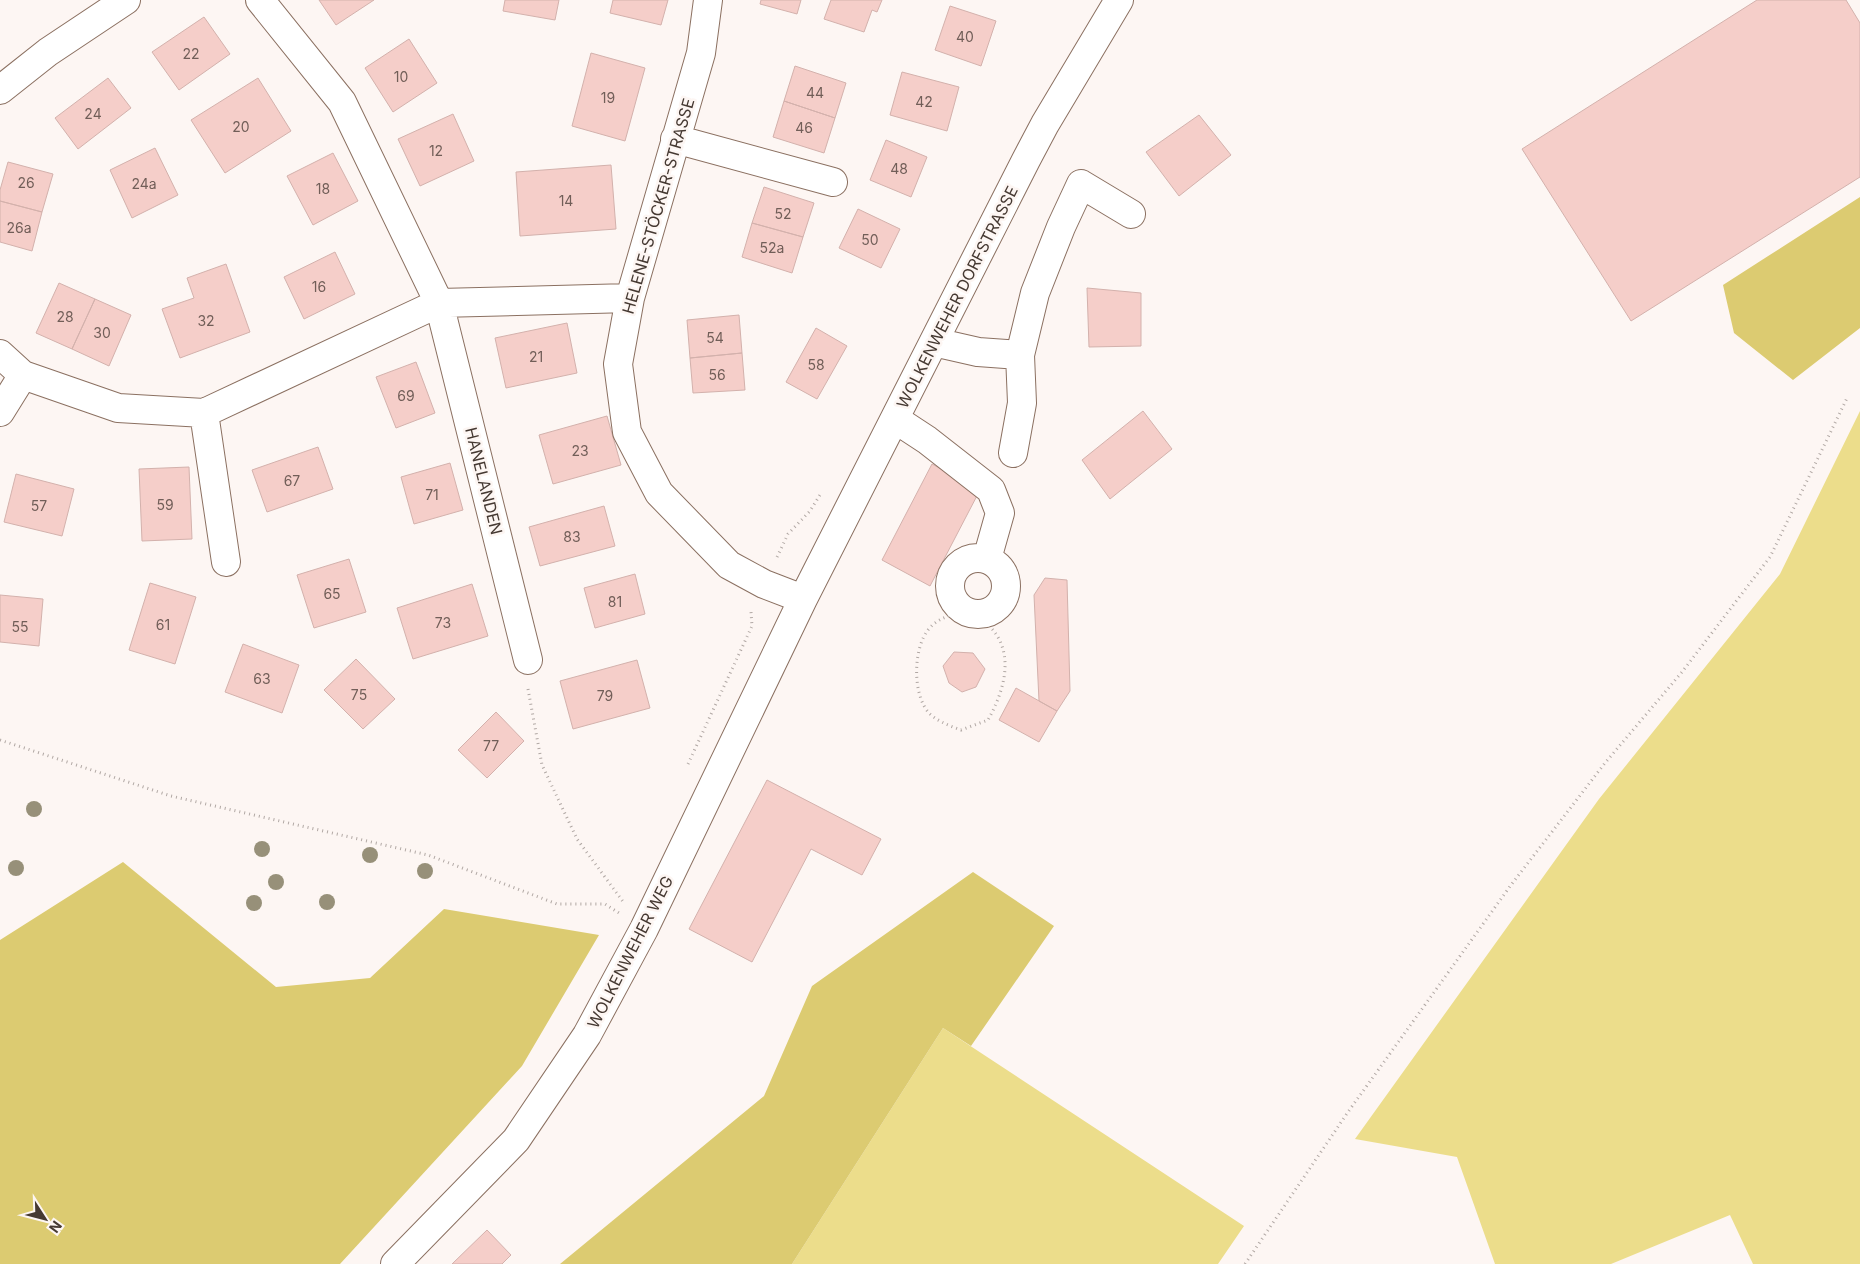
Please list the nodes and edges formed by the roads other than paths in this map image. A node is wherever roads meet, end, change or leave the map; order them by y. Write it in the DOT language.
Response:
graph roads {
  1 [pos="126,0"];
  2 [pos="260,0"];
  3 [pos="708,0"];
  4 [pos="1119,0"];
  5 [pos="0,90"];
  6 [pos="675,140"];
  7 [pos="833,182"];
  8 [pos="1131,214"];
  9 [pos="630,298"];
  10 [pos="440,302"];
  11 [pos="934,342"];
  12 [pos="0,354"];
  13 [pos="1020,355"];
  14 [pos="23,375"];
  15 [pos="0,412"];
  16 [pos="204,413"];
  17 [pos="895,419"];
  18 [pos="1013,453"];
  19 [pos="987,559"];
  20 [pos="226,562"];
  21 [pos="803,599"];
  22 [pos="528,660"];
  23 [pos="395,1264"];
  1 -- 5 [label="street"];
  2 -- 10 [label="street, HANELANDEN"];
  3 -- 6 [label="street, HELENE-STÖCKER-STRASSE"];
  4 -- 11 [label="street, WOLKENWEHER DORFSTRASSE"];
  6 -- 7 [label="street"];
  6 -- 9 [label="street, HELENE-STÖCKER-STRASSE"];
  8 -- 13 [label="street"];
  9 -- 10 [label="street"];
  9 -- 21 [label="street, HELENE-STÖCKER-STRASSE"];
  10 -- 16 [label="street"];
  10 -- 22 [label="street, HANELANDEN"];
  11 -- 13 [label="street"];
  11 -- 17 [label="street, WOLKENWEHER DORFSTRASSE"];
  12 -- 14 [label="street"];
  13 -- 18 [label="street"];
  14 -- 15 [label="street"];
  14 -- 16 [label="street"];
  16 -- 20 [label="street"];
  17 -- 19 [label="street"];
  17 -- 21 [label="street, WOLKENWEHER DORFSTRASSE"];
  19 -- 19 [label="street"];
  21 -- 23 [label="street, WOLKENWEHER WEG"];
}
